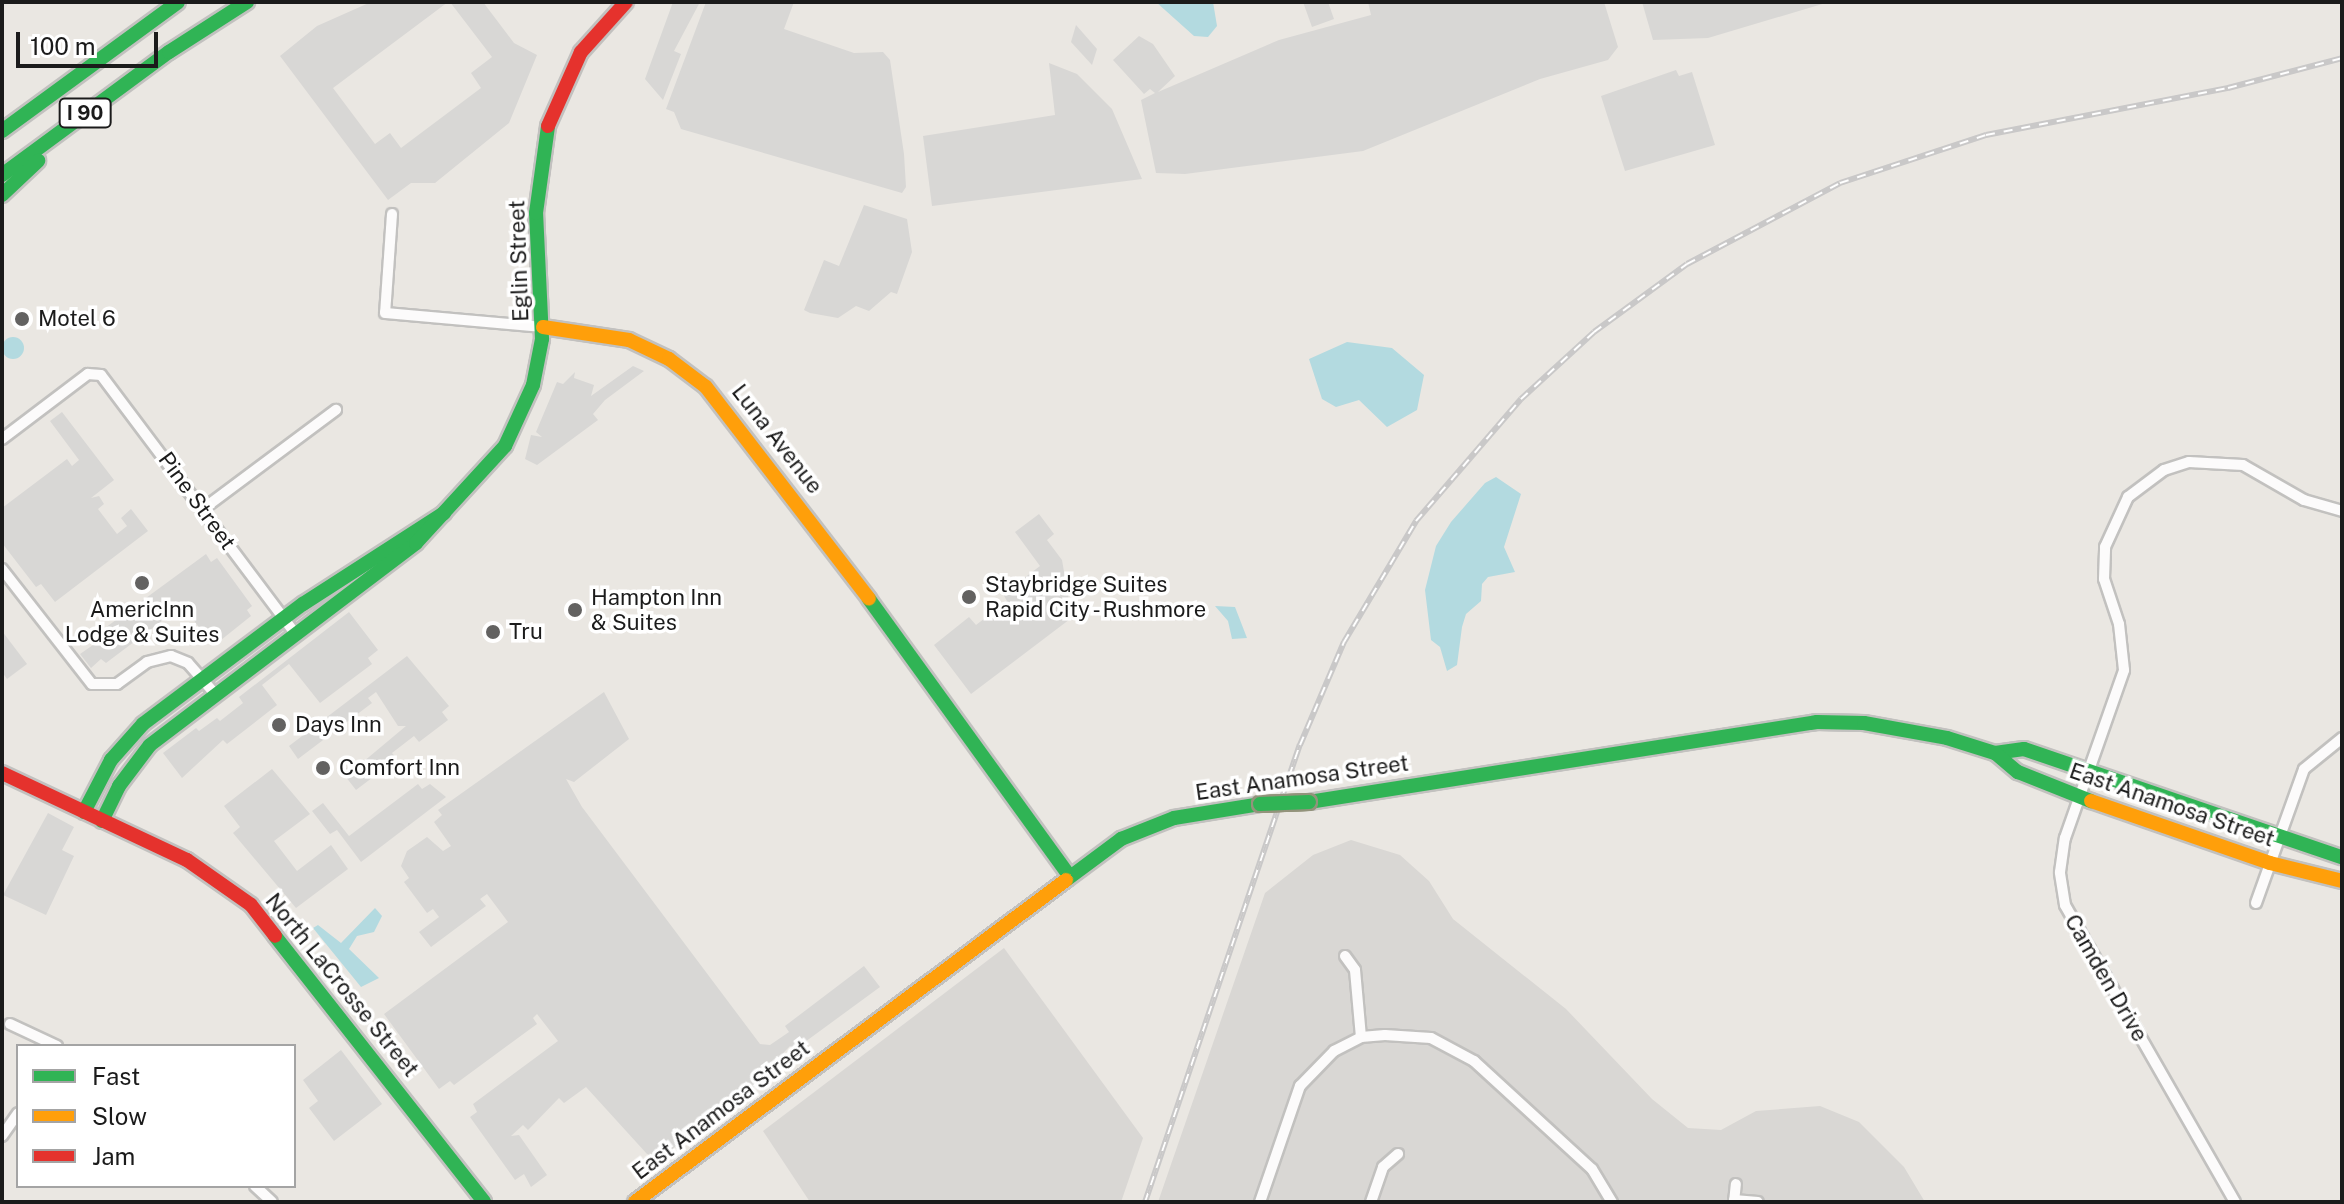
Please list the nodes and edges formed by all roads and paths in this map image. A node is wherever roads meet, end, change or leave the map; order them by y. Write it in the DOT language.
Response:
graph roads {
  1 [pos="178,2"];
  2 [pos="247,2"];
  3 [pos="626,2"];
  4 [pos="111,48"];
  5 [pos="169,52"];
  6 [pos="2,117"];
  7 [pos="2,131"];
  8 [pos="2,175"];
  9 [pos="2,195"];
  10 [pos="392,214"];
  11 [pos="543,327"];
  12 [pos="336,410"];
  13 [pos="2,439"];
  14 [pos="203,509"];
  15 [pos="2342,511"];
  16 [pos="444,513"];
  17 [pos="2,569"];
  18 [pos="284,618"];
  19 [pos="295,633"];
  20 [pos="203,679"];
  21 [pos="215,694"];
  22 [pos="2342,738"];
  23 [pos="1995,753"];
  24 [pos="2089,771"];
  25 [pos="2,773"];
  26 [pos="2080,797"];
  27 [pos="84,812"];
  28 [pos="102,821"];
  29 [pos="2279,836"];
  30 [pos="2342,857"];
  31 [pos="2270,863"];
  32 [pos="1068,874"];
  33 [pos="2342,881"];
  34 [pos="2256,903"];
  35 [pos="1345,956"];
  36 [pos="10,1024"];
  37 [pos="1361,1037"];
  38 [pos="51,1044"];
  39 [pos="16,1116"];
  40 [pos="2,1136"];
  41 [pos="1398,1154"];
  42 [pos="1736,1184"];
  43 [pos="257,1188"];
  44 [pos="1734,1201"];
  45 [pos="272,1202"];
  46 [pos="484,1202"];
  47 [pos="635,1202"];
  48 [pos="1260,1202"];
  49 [pos="1371,1202"];
  50 [pos="1612,1202"];
  51 [pos="1758,1202"];
  52 [pos="2235,1202"];
  1 -- 4 [label="main road, I 90"];
  2 -- 5 [label="main road, I 90"];
  3 -- 11 [label="main road, Eglin Street"];
  4 -- 6 [label="main road"];
  4 -- 7 [label="main road, I 90"];
  5 -- 8 [label="main road, I 90"];
  5 -- 9 [label="main road"];
  10 -- 11 [label="street, Luna Avenue"];
  11 -- 16 [label="main road, Eglin Street"];
  11 -- 32 [label="main road, Luna Avenue"];
  12 -- 14 [label="street"];
  13 -- 14 [label="street, Pine Street"];
  14 -- 18 [label="street, Pine Street"];
  15 -- 24 [label="street, Camden Drive"];
  16 -- 18 [label="main road, Eglin Street"];
  16 -- 19 [label="main road, Eglin Street"];
  17 -- 20 [label="street"];
  18 -- 19 [label="street, Pine Street"];
  18 -- 20 [label="main road, Eglin Street"];
  19 -- 21 [label="main road, Eglin Street"];
  20 -- 21 [label="street"];
  20 -- 27 [label="main road, Eglin Street"];
  21 -- 28 [label="main road, Eglin Street"];
  22 -- 29 [label="street"];
  23 -- 24 [label="main road, East Anamosa Street"];
  23 -- 26 [label="main road, East Anamosa Street"];
  23 -- 32 [label="main road, East Anamosa Street, bridge"];
  24 -- 26 [label="street, Camden Drive"];
  24 -- 29 [label="main road, East Anamosa Street"];
  25 -- 27 [label="main road, North LaCrosse Street"];
  26 -- 31 [label="main road, East Anamosa Street"];
  26 -- 52 [label="street, Camden Drive"];
  27 -- 28 [label="main road, North LaCrosse Street"];
  28 -- 46 [label="main road, North LaCrosse Street"];
  29 -- 30 [label="main road, East Anamosa Street"];
  29 -- 31 [label="street"];
  31 -- 33 [label="main road, East Anamosa Street"];
  31 -- 34 [label="street"];
  32 -- 47 [label="main road, East Anamosa Street"];
  35 -- 37 [label="street"];
  36 -- 38 [label="street"];
  37 -- 48 [label="street"];
  37 -- 50 [label="street"];
  39 -- 40 [label="street"];
  41 -- 49 [label="street"];
  42 -- 44 [label="street"];
  43 -- 45 [label="street"];
  44 -- 51 [label="street"];
}
